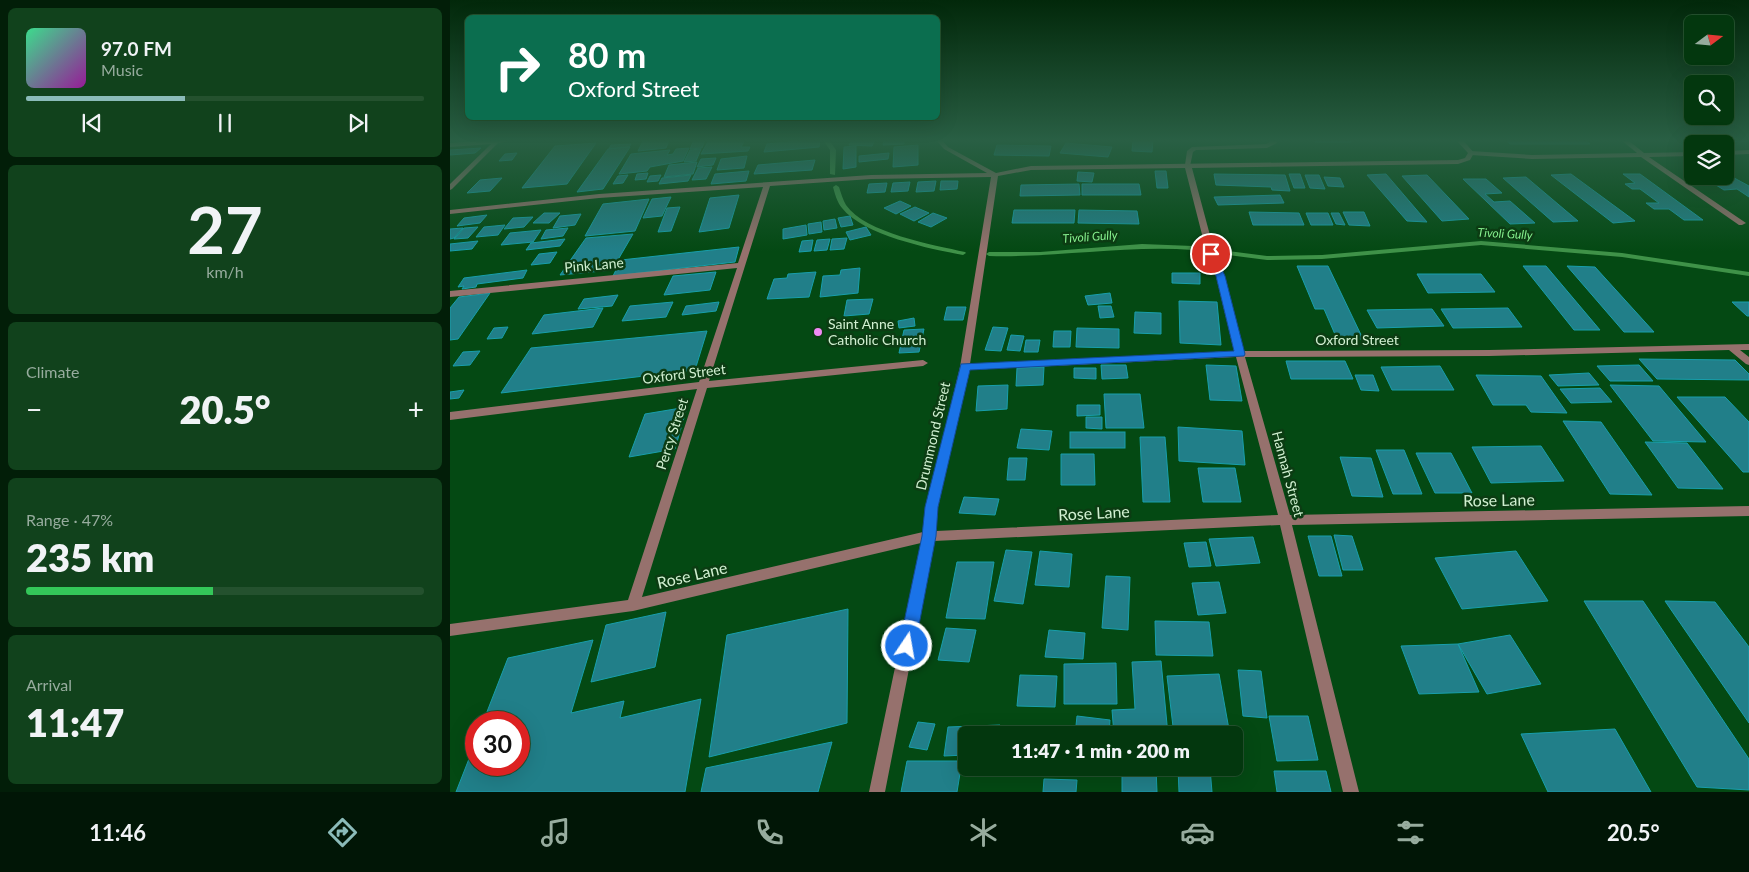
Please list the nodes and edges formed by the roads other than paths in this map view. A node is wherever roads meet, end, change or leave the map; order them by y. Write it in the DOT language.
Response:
graph roads {
  1 [pos="461,177"];
  2 [pos="873,177"];
  3 [pos="995,177"];
  4 [pos="1191,177"];
  5 [pos="1675,177"];
  6 [pos="767,185"];
  7 [pos="450,188"];
  8 [pos="450,212"];
  9 [pos="1742,223"];
  10 [pos="740,265"];
  11 [pos="450,294"];
  12 [pos="1749,347"];
  13 [pos="1733,349"];
  14 [pos="1240,354"];
  15 [pos="1749,362"];
  16 [pos="923,363"];
  17 [pos="965,367"];
  18 [pos="703,385"];
  19 [pos="450,416"];
  20 [pos="1749,511"];
  21 [pos="1284,520"];
  22 [pos="929,536"];
  23 [pos="633,605"];
  24 [pos="450,630"];
  25 [pos="877,792"];
  26 [pos="1351,792"];
  1 -- 7 [label="street"];
  2 -- 6 [label="street"];
  3 -- 17 [label="street, Drummond Street"];
  4 -- 14 [label="street, Hannah Street"];
  5 -- 9 [label="street"];
  6 -- 8 [label="street"];
  6 -- 10 [label="street, Percy Street"];
  10 -- 11 [label="street, Pink Lane"];
  10 -- 18 [label="street, Percy Street"];
  12 -- 13 [label="street, Oxford Street"];
  13 -- 14 [label="street, Oxford Street"];
  13 -- 15 [label="street"];
  14 -- 17 [label="street, Oxford Street"];
  14 -- 21 [label="street, Hannah Street"];
  16 -- 18 [label="street, Oxford Street"];
  17 -- 22 [label="street, Drummond Street"];
  18 -- 19 [label="street, Oxford Street"];
  18 -- 23 [label="street, Percy Street"];
  20 -- 21 [label="street, Rose Lane"];
  21 -- 22 [label="street, Rose Lane"];
  21 -- 26 [label="street, Hannah Street"];
  22 -- 23 [label="street, Rose Lane"];
  22 -- 25 [label="street, Drummond Street"];
  23 -- 24 [label="street, Rose Lane"];
}
